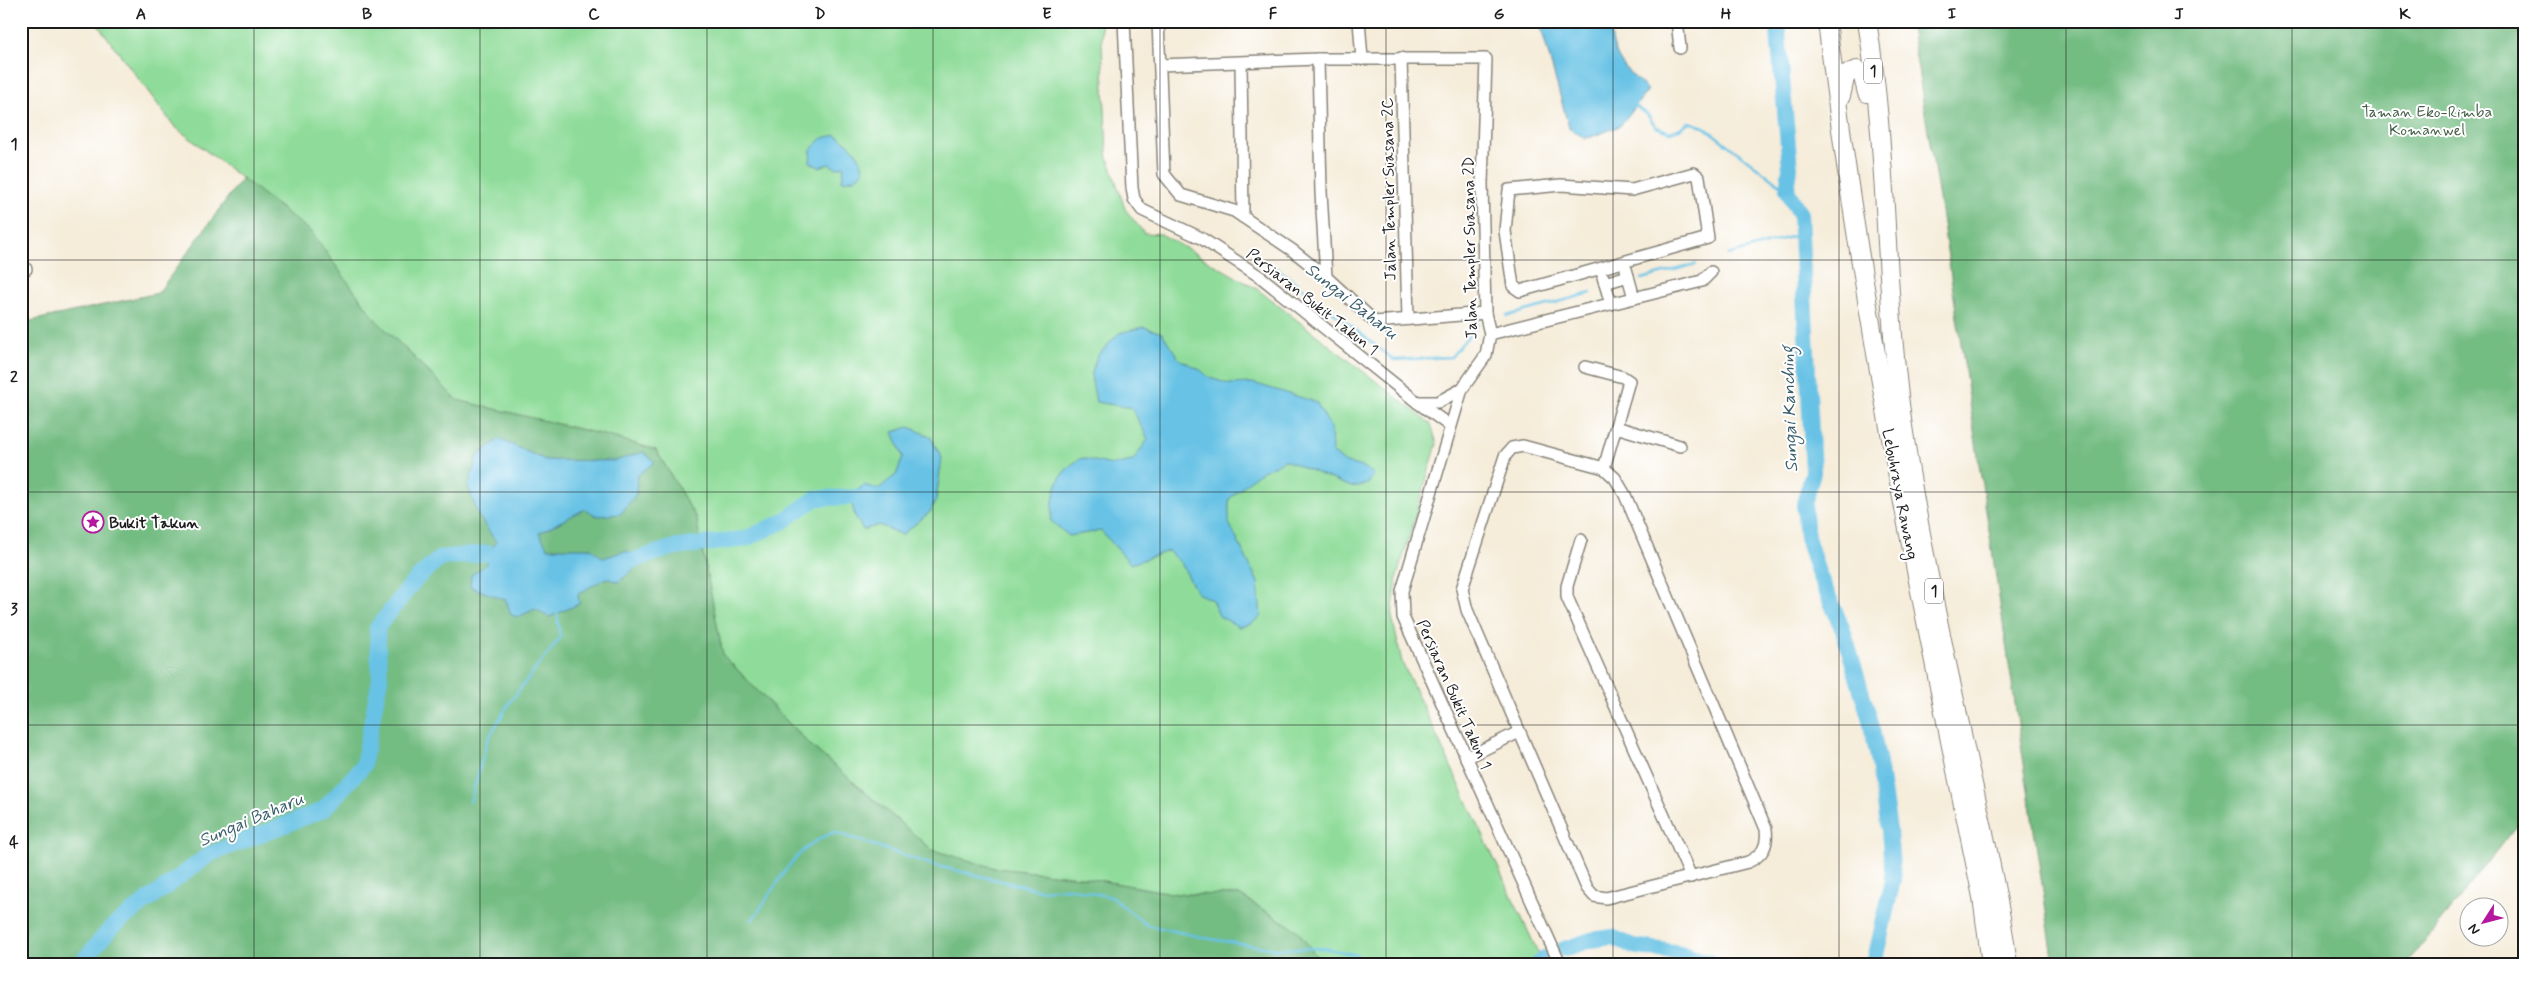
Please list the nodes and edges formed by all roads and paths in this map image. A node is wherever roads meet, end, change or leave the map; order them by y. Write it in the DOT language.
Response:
graph roads {
  1 [pos="1124,21"];
  2 [pos="1158,21"];
  3 [pos="1359,21"];
  4 [pos="1677,21"];
  5 [pos="1827,21"];
  6 [pos="1866,21"];
  7 [pos="1680,48"];
  8 [pos="1401,58"];
  9 [pos="1318,59"];
  10 [pos="1362,59"];
  11 [pos="1240,63"];
  12 [pos="1160,65"];
  13 [pos="1839,114"];
  14 [pos="1878,120"];
  15 [pos="1243,217"];
  16 [pos="1708,238"];
  17 [pos="1710,272"];
  18 [pos="1326,277"];
  19 [pos="1634,298"];
  20 [pos="1611,304"];
  21 [pos="1485,313"];
  22 [pos="1408,319"];
  23 [pos="1490,334"];
  24 [pos="1584,367"];
  25 [pos="1462,389"];
  26 [pos="1417,402"];
  27 [pos="1450,426"];
  28 [pos="1616,427"];
  29 [pos="1680,446"];
  30 [pos="1604,468"];
  31 [pos="1581,540"];
  32 [pos="1519,732"];
  33 [pos="1466,758"];
  34 [pos="1691,877"];
  35 [pos="1560,964"];
  36 [pos="1991,964"];
  37 [pos="2008,964"];
  1 -- 26 [label="street, Persiaran Bukit Takun 1"];
  2 -- 12 [label="street"];
  3 -- 10 [label="street"];
  4 -- 7 [label="street"];
  5 -- 13 [label="highway, Lebuhraya Rawang / 1"];
  6 -- 14 [label="highway, Lebuhraya Rawang / 1"];
  8 -- 10 [label="street"];
  8 -- 21 [label="street, Jalan Templer Suasana 2D"];
  8 -- 22 [label="street, Jalan Templer Suasana 2C"];
  9 -- 10 [label="street"];
  9 -- 11 [label="street"];
  9 -- 18 [label="street"];
  11 -- 12 [label="street"];
  11 -- 15 [label="street"];
  12 -- 15 [label="street"];
  13 -- 14 [label="highway"];
  13 -- 36 [label="highway, Lebuhraya Rawang / 1"];
  14 -- 37 [label="highway, Lebuhraya Rawang / 1"];
  15 -- 18 [label="street"];
  16 -- 16 [label="street"];
  17 -- 19 [label="street"];
  18 -- 22 [label="street"];
  19 -- 20 [label="street"];
  19 -- 20 [label="street"];
  20 -- 23 [label="street"];
  21 -- 22 [label="street"];
  21 -- 23 [label="street, Jalan Templer Suasana 2D"];
  23 -- 25 [label="street, Jalan Templer Suasana 2D"];
  24 -- 28 [label="street"];
  25 -- 26 [label="street"];
  25 -- 27 [label="street, Jalan Templer Suasana 2D"];
  26 -- 27 [label="street, Persiaran Bukit Takun 1"];
  27 -- 33 [label="street, Persiaran Bukit Takun 1"];
  28 -- 29 [label="street"];
  28 -- 30 [label="street"];
  30 -- 32 [label="street"];
  30 -- 34 [label="street"];
  31 -- 34 [label="street"];
  32 -- 33 [label="street"];
  32 -- 34 [label="street"];
  33 -- 35 [label="street, Persiaran Bukit Takun 1"];
}
